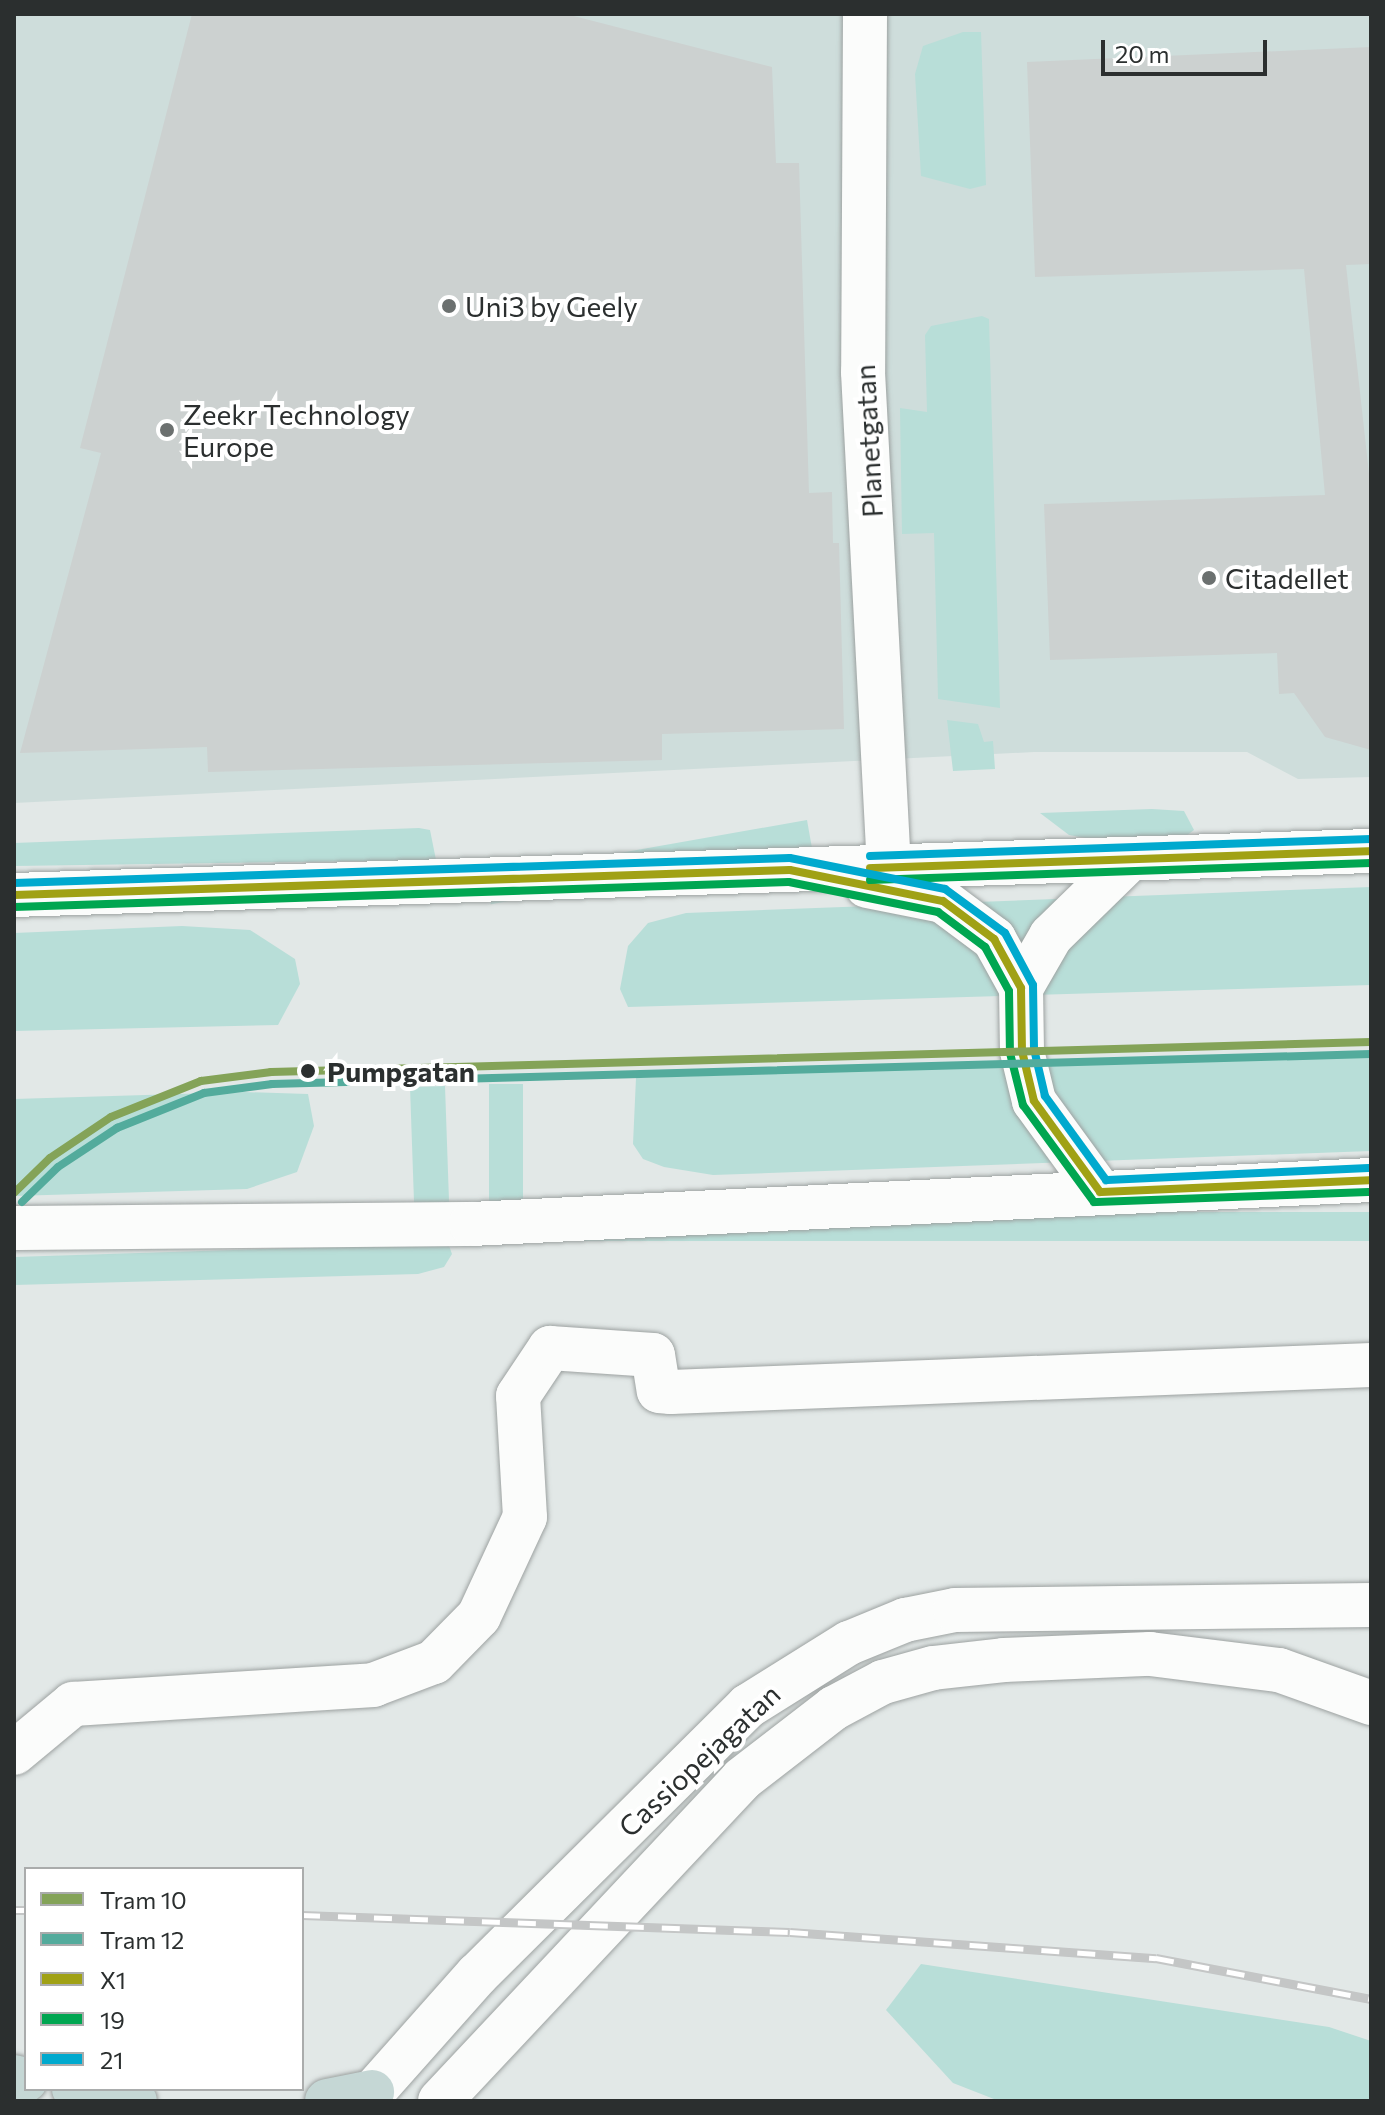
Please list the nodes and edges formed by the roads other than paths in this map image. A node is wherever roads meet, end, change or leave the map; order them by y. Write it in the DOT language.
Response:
graph roads {
  1 [pos="865,14"];
  2 [pos="1371,851"];
  3 [pos="1129,860"];
  4 [pos="889,867"];
  5 [pos="790,870"];
  6 [pos="14,895"];
  7 [pos="1021,988"];
  8 [pos="1371,1180"];
  9 [pos="1100,1192"];
  10 [pos="14,1228"];
  11 [pos="1371,1365"];
  12 [pos="1371,1605"];
  13 [pos="1371,1703"];
  14 [pos="14,1753"];
  15 [pos="84,2091"];
  16 [pos="368,2097"];
  17 [pos="135,2101"];
  18 [pos="327,2101"];
  19 [pos="440,2101"];
  1 -- 4 [label="street, Planetgatan"];
  2 -- 3 [label="street"];
  3 -- 4 [label="street"];
  3 -- 7 [label="street"];
  4 -- 5 [label="street"];
  5 -- 6 [label="street"];
  5 -- 7 [label="street"];
  7 -- 9 [label="street"];
  8 -- 9 [label="street"];
  9 -- 10 [label="street"];
  11 -- 14 [label="street"];
  12 -- 16 [label="street, Cassiopejagatan"];
  13 -- 19 [label="street, Cassiopejagatan"];
  15 -- 17 [label="highway"];
  16 -- 18 [label="highway"];
}
